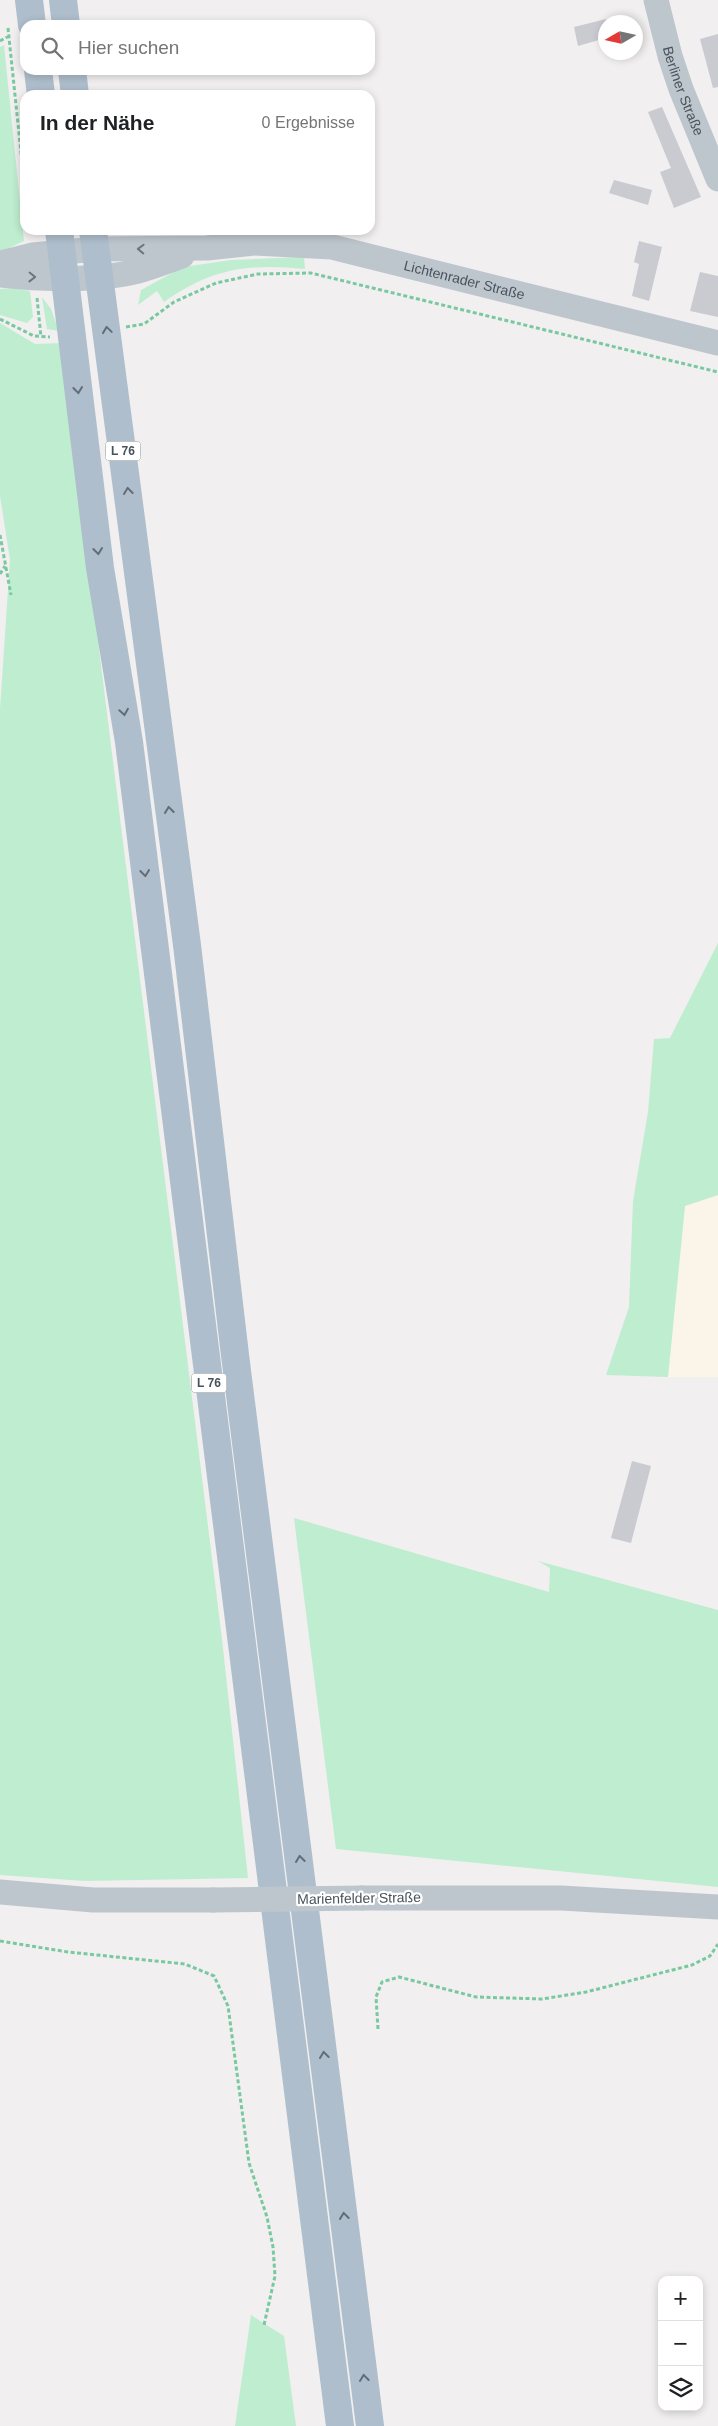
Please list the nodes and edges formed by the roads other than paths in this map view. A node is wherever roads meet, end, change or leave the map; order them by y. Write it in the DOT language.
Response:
graph roads {
  1 [pos="29,0"];
  2 [pos="63,0"];
  3 [pos="656,0"];
  4 [pos="21,20"];
  5 [pos="65,20"];
  6 [pos="39,75"];
  7 [pos="73,75"];
  8 [pos="40,90"];
  9 [pos="74,90"];
  10 [pos="718,179"];
  11 [pos="94,240"];
  12 [pos="207,248"];
  13 [pos="61,253"];
  14 [pos="0,263"];
  15 [pos="0,275"];
  16 [pos="100,276"];
  17 [pos="718,342"];
  18 [pos="0,1892"];
  19 [pos="718,1907"];
  20 [pos="340,2426"];
  21 [pos="370,2426"];
  1 -- 4 [label="main road"];
  2 -- 5 [label="main road"];
  3 -- 10 [label="street, Berliner Straße"];
  6 -- 8 [label="main road"];
  7 -- 9 [label="main road"];
  12 -- 11 [label="street, Lichtenrader Straße, one-way"];
  11 -- 13 [label="street, Lichtenrader Straße"];
  11 -- 16 [label="main road, L 76"];
  12 -- 16 [label="street, Lichtenrader Straße"];
  12 -- 17 [label="street, Lichtenrader Straße"];
  13 -- 14 [label="street, Lichtenrader Straße"];
  15 -- 13 [label="street, Lichtenrader Straße, one-way"];
  13 -- 16 [label="street, Lichtenrader Straße"];
  13 -- 20 [label="main road, L 76, one-way"];
  21 -- 16 [label="main road, L 76, one-way"];
  18 -- 19 [label="street, Marienfelder Straße, bridge"];
}
